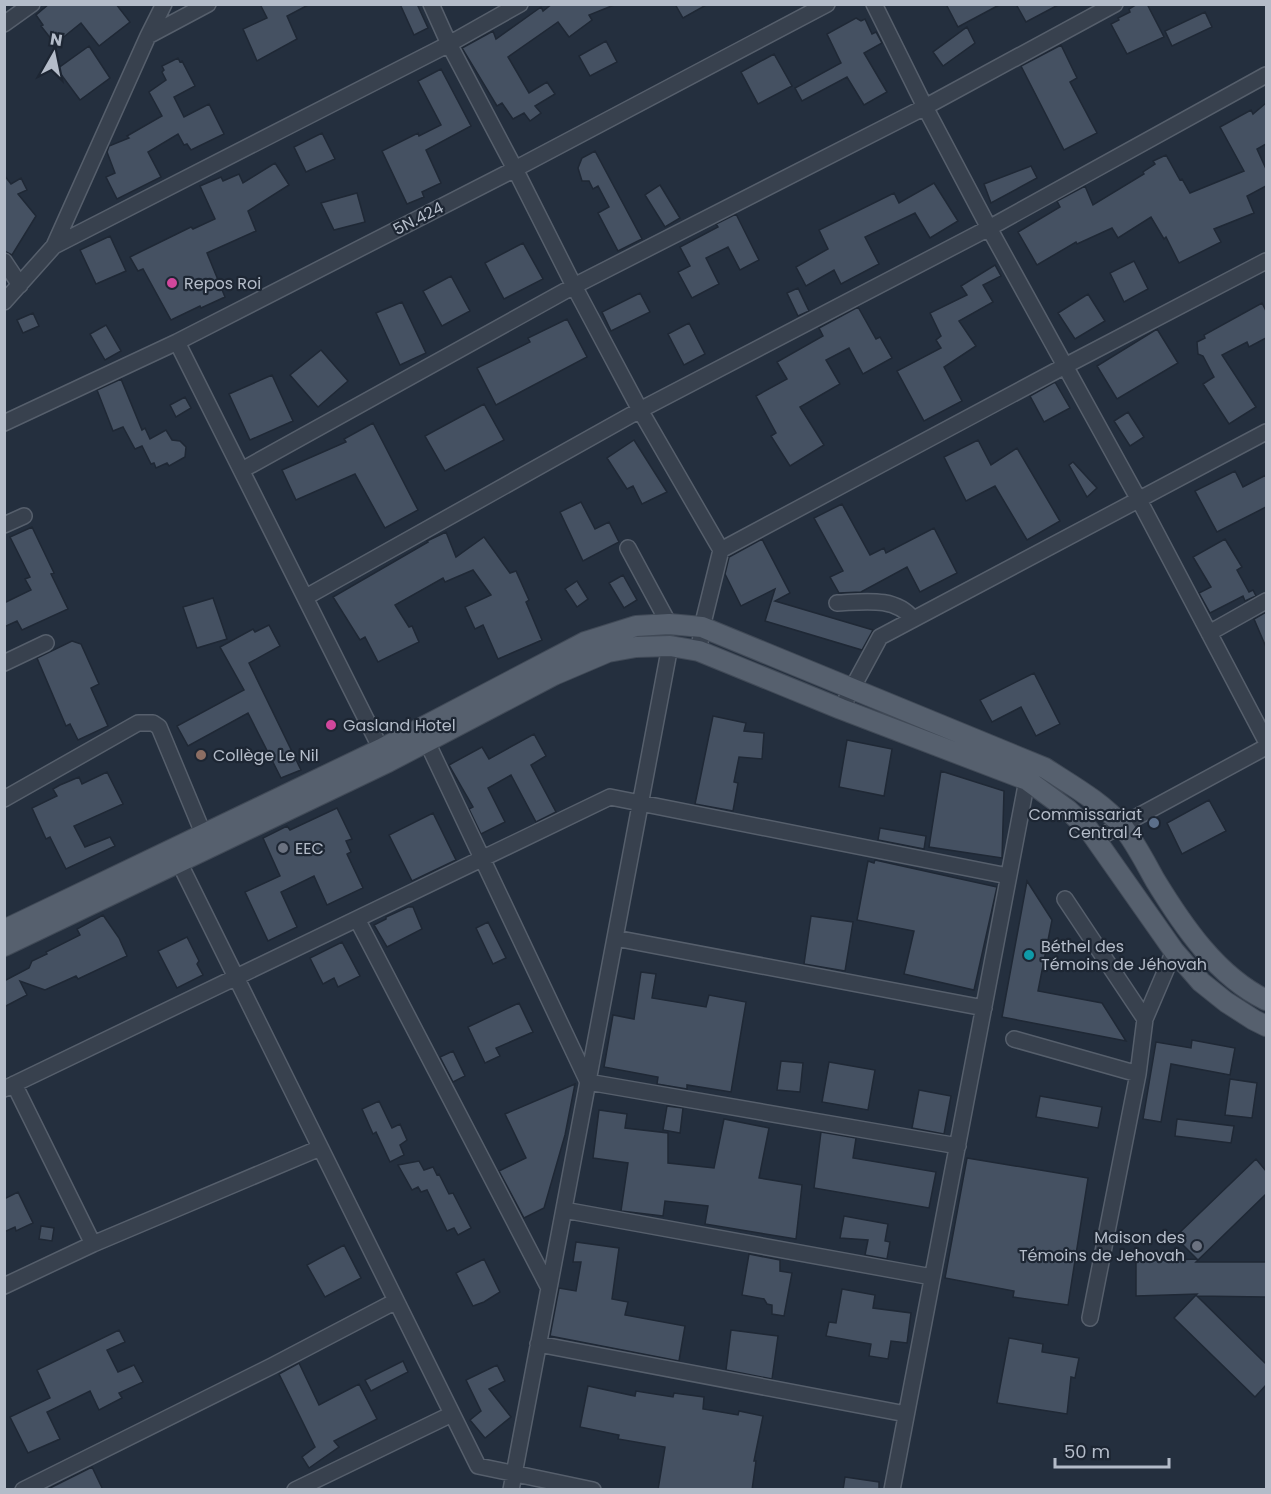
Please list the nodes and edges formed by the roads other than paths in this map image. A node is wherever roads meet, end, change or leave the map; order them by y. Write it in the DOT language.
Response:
graph roads {
  1 [pos="32,4"];
  2 [pos="164,4"];
  3 [pos="208,4"];
  4 [pos="431,4"];
  5 [pos="520,4"];
  6 [pos="827,4"];
  7 [pos="874,4"];
  8 [pos="1115,4"];
  9 [pos="4,24"];
  10 [pos="148,36"];
  11 [pos="448,44"];
  12 [pos="1266,75"];
  13 [pos="925,107"];
  14 [pos="515,169"];
  15 [pos="989,228"];
  16 [pos="54,246"];
  17 [pos="4,261"];
  18 [pos="1266,261"];
  19 [pos="20,285"];
  20 [pos="574,286"];
  21 [pos="4,302"];
  22 [pos="177,342"];
  23 [pos="1065,366"];
  24 [pos="640,410"];
  25 [pos="4,423"];
  26 [pos="1266,432"];
  27 [pos="242,470"];
  28 [pos="1139,500"];
  29 [pos="24,516"];
  30 [pos="4,525"];
  31 [pos="628,548"];
  32 [pos="721,550"];
  33 [pos="306,597"];
  34 [pos="1266,601"];
  35 [pos="837,603"];
  36 [pos="913,619"];
  37 [pos="669,624"];
  38 [pos="702,627"];
  39 [pos="1209,633"];
  40 [pos="46,643"];
  41 [pos="670,646"];
  42 [pos="699,651"];
  43 [pos="4,663"];
  44 [pos="852,689"];
  45 [pos="841,709"];
  46 [pos="1266,741"];
  47 [pos="427,742"];
  48 [pos="1266,747"];
  49 [pos="381,749"];
  50 [pos="1026,780"];
  51 [pos="4,799"];
  52 [pos="640,803"];
  53 [pos="1121,825"];
  54 [pos="203,833"];
  55 [pos="1096,839"];
  56 [pos="176,856"];
  57 [pos="483,858"];
  58 [pos="1008,876"];
  59 [pos="1065,899"];
  60 [pos="357,919"];
  61 [pos="4,930"];
  62 [pos="615,938"];
  63 [pos="4,946"];
  64 [pos="1174,951"];
  65 [pos="236,977"];
  66 [pos="1266,1000"];
  67 [pos="984,1008"];
  68 [pos="1145,1019"];
  69 [pos="1266,1026"];
  70 [pos="1014,1039"];
  71 [pos="1138,1074"];
  72 [pos="588,1082"];
  73 [pos="9,1087"];
  74 [pos="958,1146"];
  75 [pos="320,1148"];
  76 [pos="564,1210"];
  77 [pos="93,1244"];
  78 [pos="932,1277"];
  79 [pos="4,1286"];
  80 [pos="549,1288"];
  81 [pos="396,1301"];
  82 [pos="1090,1318"];
  83 [pos="538,1344"];
  84 [pos="452,1414"];
  85 [pos="906,1414"];
  86 [pos="514,1473"];
  87 [pos="23,1490"];
  88 [pos="295,1490"];
  89 [pos="511,1490"];
  90 [pos="594,1490"];
  91 [pos="892,1490"];
  1 -- 9 [label="street"];
  2 -- 10 [label="street"];
  3 -- 10 [label="street"];
  4 -- 11 [label="street"];
  5 -- 11 [label="street"];
  6 -- 14 [label="street, 5N.424"];
  7 -- 13 [label="street"];
  8 -- 13 [label="street"];
  10 -- 16 [label="street"];
  11 -- 14 [label="street"];
  11 -- 16 [label="street"];
  12 -- 15 [label="street"];
  13 -- 15 [label="street"];
  13 -- 20 [label="street"];
  14 -- 20 [label="street"];
  14 -- 22 [label="street, 5N.424"];
  15 -- 23 [label="street"];
  15 -- 24 [label="street"];
  16 -- 19 [label="street"];
  17 -- 19 [label="street"];
  18 -- 23 [label="street"];
  19 -- 21 [label="street"];
  20 -- 24 [label="street"];
  20 -- 27 [label="street"];
  22 -- 25 [label="street, 5N.424"];
  22 -- 27 [label="street"];
  23 -- 28 [label="street"];
  23 -- 32 [label="street"];
  24 -- 32 [label="street"];
  24 -- 33 [label="street"];
  26 -- 28 [label="street"];
  27 -- 33 [label="street"];
  28 -- 36 [label="street"];
  28 -- 39 [label="street"];
  29 -- 30 [label="street"];
  31 -- 37 [label="street"];
  32 -- 38 [label="street"];
  33 -- 49 [label="street"];
  34 -- 39 [label="street"];
  35 -- 36 [label="street"];
  36 -- 44 [label="street"];
  37 -- 38 [label="main road"];
  37 -- 49 [label="main road"];
  38 -- 42 [label="street"];
  38 -- 44 [label="main road"];
  39 -- 46 [label="street"];
  40 -- 43 [label="street"];
  41 -- 42 [label="main road"];
  41 -- 47 [label="main road"];
  41 -- 52 [label="street"];
  42 -- 45 [label="main road"];
  44 -- 45 [label="street"];
  44 -- 53 [label="main road"];
  45 -- 50 [label="main road"];
  47 -- 56 [label="main road"];
  47 -- 57 [label="street"];
  48 -- 53 [label="street"];
  49 -- 54 [label="main road"];
  50 -- 55 [label="main road"];
  50 -- 58 [label="street"];
  51 -- 54 [label="street"];
  52 -- 57 [label="street"];
  52 -- 58 [label="street"];
  52 -- 62 [label="street"];
  53 -- 55 [label="street"];
  53 -- 66 [label="main road"];
  54 -- 56 [label="main road"];
  55 -- 64 [label="main road"];
  56 -- 61 [label="main road"];
  56 -- 63 [label="main road"];
  56 -- 65 [label="street"];
  57 -- 60 [label="street"];
  57 -- 72 [label="street"];
  58 -- 67 [label="street"];
  59 -- 68 [label="street"];
  60 -- 65 [label="street"];
  60 -- 80 [label="street"];
  62 -- 67 [label="street"];
  62 -- 72 [label="street"];
  64 -- 68 [label="street"];
  64 -- 69 [label="main road"];
  65 -- 73 [label="street"];
  65 -- 75 [label="street"];
  67 -- 74 [label="street"];
  68 -- 71 [label="street"];
  70 -- 71 [label="street"];
  71 -- 82 [label="street"];
  72 -- 74 [label="street"];
  72 -- 76 [label="street"];
  73 -- 77 [label="street"];
  74 -- 78 [label="street"];
  75 -- 77 [label="street"];
  75 -- 81 [label="street"];
  76 -- 78 [label="street"];
  76 -- 80 [label="street"];
  77 -- 79 [label="street"];
  78 -- 85 [label="street"];
  80 -- 83 [label="street"];
  81 -- 84 [label="street"];
  81 -- 87 [label="street"];
  83 -- 85 [label="street"];
  83 -- 86 [label="street"];
  84 -- 86 [label="street"];
  84 -- 88 [label="street"];
  85 -- 91 [label="street"];
  86 -- 89 [label="street"];
  86 -- 90 [label="street"];
}
